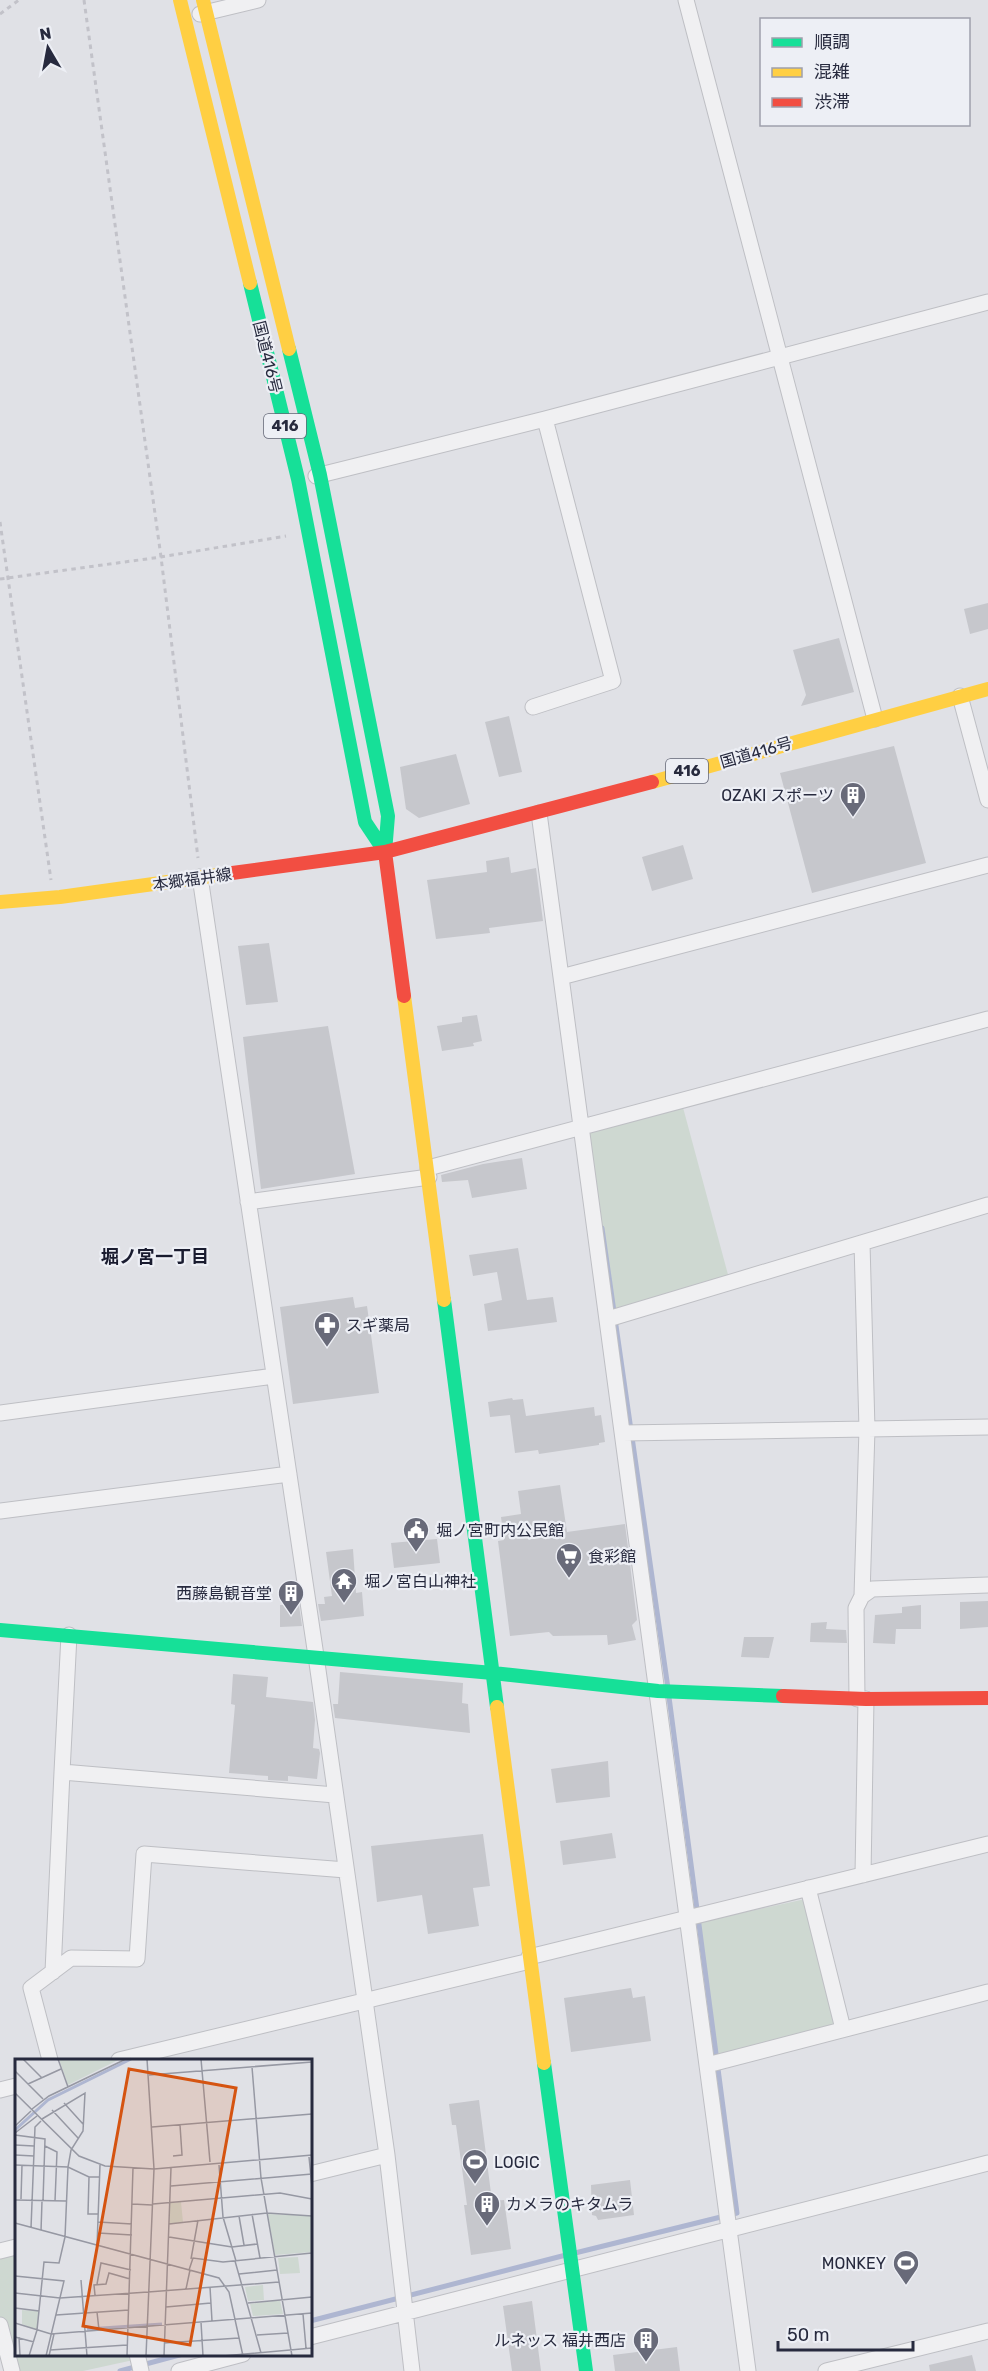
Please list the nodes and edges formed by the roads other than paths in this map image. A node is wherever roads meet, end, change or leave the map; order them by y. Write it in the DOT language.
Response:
graph roads {
  1 [pos="180,0"];
  2 [pos="258,0"];
  3 [pos="686,0"];
  4 [pos="204,6"];
  5 [pos="184,18"];
  6 [pos="988,303"];
  7 [pos="781,356"];
  8 [pos="545,419"];
  9 [pos="320,475"];
  10 [pos="298,479"];
  11 [pos="988,688"];
  12 [pos="960,696"];
  13 [pos="533,707"];
  14 [pos="875,719"];
  15 [pos="988,800"];
  16 [pos="539,813"];
  17 [pos="385,852"];
  18 [pos="988,866"];
  19 [pos="200,877"];
  20 [pos="0,902"];
  21 [pos="561,977"];
  22 [pos="988,1019"];
  23 [pos="581,1127"];
  24 [pos="428,1172"];
  25 [pos="248,1202"];
  26 [pos="988,1205"];
  27 [pos="862,1243"];
  28 [pos="608,1319"];
  29 [pos="274,1376"];
  30 [pos="0,1413"];
  31 [pos="988,1427"];
  32 [pos="867,1429"];
  33 [pos="623,1433"];
  34 [pos="289,1474"];
  35 [pos="0,1511"];
  36 [pos="988,1585"];
  37 [pos="862,1596"];
  38 [pos="0,1630"];
  39 [pos="69,1635"];
  40 [pos="316,1656"];
  41 [pos="493,1673"];
  42 [pos="658,1691"];
  43 [pos="988,1698"];
  44 [pos="862,1699"];
  45 [pos="62,1772"];
  46 [pos="335,1795"];
  47 [pos="988,1844"];
  48 [pos="346,1870"];
  49 [pos="863,1875"];
  50 [pos="808,1888"];
  51 [pos="687,1918"];
  52 [pos="530,1959"];
  53 [pos="53,1972"];
  54 [pos="988,1992"];
  55 [pos="364,2000"];
  56 [pos="843,2030"];
  57 [pos="49,2059"];
  58 [pos="126,2059"];
  59 [pos="707,2065"];
  60 [pos="15,2086"];
  61 [pos="0,2090"];
  62 [pos="387,2155"];
  63 [pos="988,2163"];
  64 [pos="312,2174"];
  65 [pos="730,2228"];
  66 [pos="15,2247"];
  67 [pos="0,2251"];
  68 [pos="572,2269"];
  69 [pos="405,2312"];
  70 [pos="0,2325"];
  71 [pos="988,2331"];
  72 [pos="312,2336"];
  73 [pos="137,2356"];
  74 [pos="239,2356"];
  75 [pos="12,2371"];
  76 [pos="141,2371"];
  77 [pos="179,2371"];
  78 [pos="412,2371"];
  79 [pos="586,2371"];
  80 [pos="748,2371"];
  81 [pos="826,2371"];
  1 -- 5 [label="main road, 国道416号 / 416"];
  2 -- 4 [label="street"];
  3 -- 7 [label="street"];
  4 -- 5 [label="street"];
  4 -- 9 [label="main road, 国道416号 / 416"];
  5 -- 10 [label="main road, 国道416号 / 416"];
  6 -- 7 [label="street"];
  7 -- 8 [label="street"];
  7 -- 14 [label="street"];
  8 -- 9 [label="street"];
  8 -- 13 [label="street"];
  9 -- 10 [label="street"];
  9 -- 17 [label="main road, 国道416号 / 416"];
  10 -- 17 [label="main road, 国道416号 / 416"];
  11 -- 12 [label="main road, 国道416号 / 416"];
  12 -- 14 [label="main road, 国道416号 / 416"];
  12 -- 15 [label="street"];
  14 -- 16 [label="main road, 国道416号 / 416"];
  16 -- 17 [label="main road, 国道416号 / 416"];
  16 -- 21 [label="street"];
  17 -- 19 [label="main road, 本郷福井線"];
  17 -- 24 [label="main road"];
  18 -- 21 [label="street"];
  19 -- 20 [label="main road, 本郷福井線"];
  19 -- 25 [label="street"];
  21 -- 23 [label="street"];
  22 -- 23 [label="street"];
  23 -- 24 [label="street"];
  23 -- 28 [label="street"];
  24 -- 25 [label="street"];
  24 -- 41 [label="main road"];
  25 -- 29 [label="street"];
  26 -- 27 [label="street"];
  27 -- 28 [label="street"];
  27 -- 32 [label="street"];
  28 -- 33 [label="street"];
  29 -- 30 [label="street"];
  29 -- 34 [label="street"];
  31 -- 32 [label="street"];
  32 -- 33 [label="street"];
  32 -- 37 [label="street"];
  33 -- 42 [label="street"];
  34 -- 35 [label="street"];
  34 -- 40 [label="street"];
  36 -- 37 [label="street"];
  37 -- 44 [label="street"];
  38 -- 39 [label="main road"];
  39 -- 40 [label="main road"];
  39 -- 45 [label="street"];
  40 -- 41 [label="main road"];
  40 -- 46 [label="street"];
  41 -- 42 [label="main road"];
  41 -- 52 [label="main road"];
  42 -- 44 [label="main road"];
  42 -- 51 [label="street"];
  43 -- 44 [label="main road"];
  44 -- 49 [label="street"];
  45 -- 46 [label="street"];
  45 -- 53 [label="street"];
  46 -- 48 [label="street"];
  47 -- 49 [label="street"];
  48 -- 53 [label="street"];
  48 -- 55 [label="street"];
  49 -- 50 [label="street"];
  50 -- 51 [label="street"];
  50 -- 56 [label="street"];
  51 -- 52 [label="street"];
  51 -- 59 [label="street"];
  52 -- 55 [label="street"];
  52 -- 68 [label="main road"];
  53 -- 57 [label="street"];
  54 -- 56 [label="street"];
  55 -- 58 [label="street"];
  55 -- 62 [label="street"];
  56 -- 59 [label="street"];
  59 -- 65 [label="street"];
  60 -- 61 [label="street"];
  62 -- 64 [label="street"];
  62 -- 69 [label="street"];
  63 -- 65 [label="street"];
  65 -- 68 [label="street"];
  65 -- 80 [label="street"];
  66 -- 67 [label="street"];
  68 -- 69 [label="street"];
  68 -- 79 [label="main road"];
  69 -- 72 [label="street"];
  69 -- 78 [label="street"];
  70 -- 75 [label="street"];
  71 -- 81 [label="street"];
  73 -- 76 [label="street"];
  74 -- 77 [label="street"];
}
